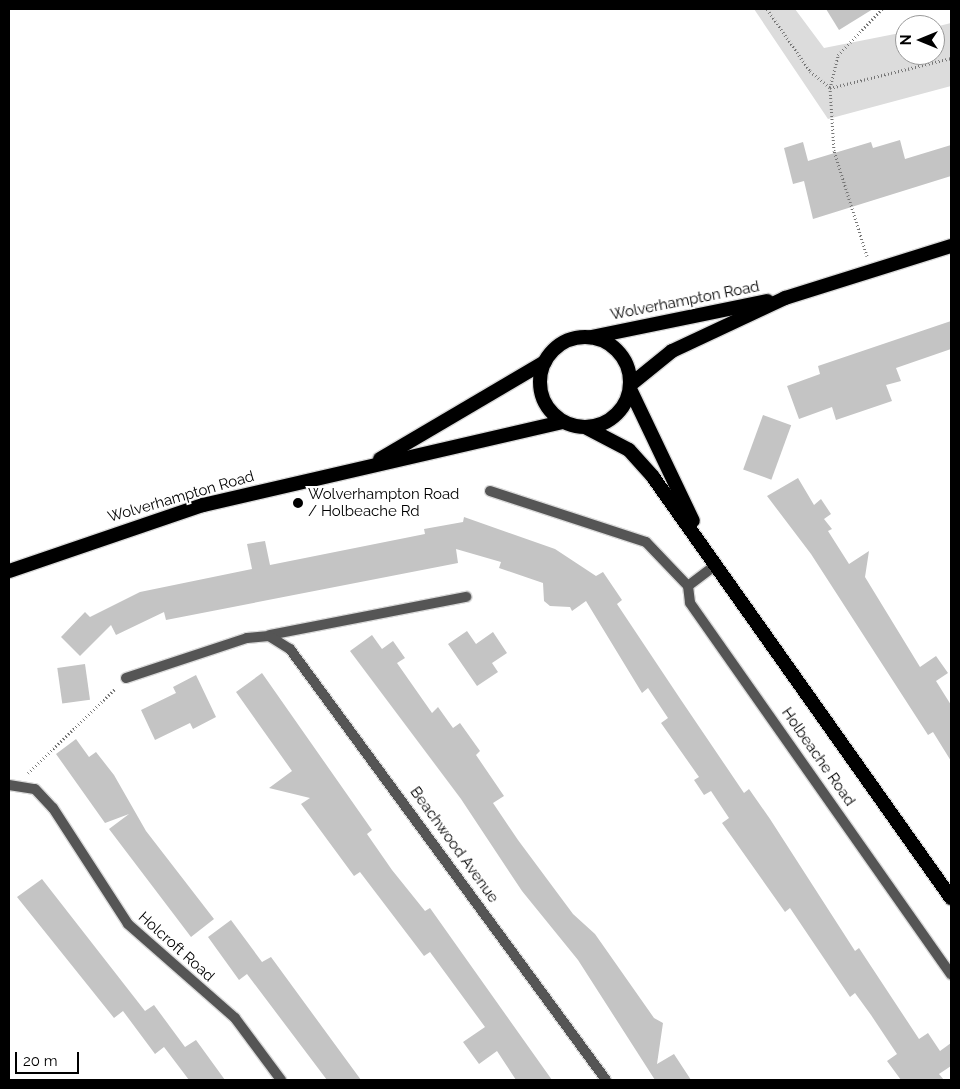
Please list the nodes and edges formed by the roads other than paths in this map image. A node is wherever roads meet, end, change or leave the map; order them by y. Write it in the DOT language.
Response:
graph roads {
  1 [pos="951,246"];
  2 [pos="785,298"];
  3 [pos="592,337"];
  4 [pos="545,362"];
  5 [pos="630,387"];
  6 [pos="563,422"];
  7 [pos="587,428"];
  8 [pos="366,466"];
  9 [pos="490,491"];
  10 [pos="704,545"];
  11 [pos="717,564"];
  12 [pos="9,571"];
  13 [pos="688,586"];
  14 [pos="466,597"];
  15 [pos="269,636"];
  16 [pos="126,678"];
  17 [pos="15,787"];
  18 [pos="951,898"];
  19 [pos="951,974"];
  20 [pos="281,1080"];
  21 [pos="606,1080"];
  1 -- 2 [label="highway, Wolverhampton Road"];
  2 -- 3 [label="highway, Wolverhampton Road"];
  2 -- 5 [label="highway, Wolverhampton Road"];
  3 -- 4 [label="highway"];
  3 -- 5 [label="highway"];
  4 -- 6 [label="highway"];
  4 -- 8 [label="highway, Wolverhampton Road"];
  5 -- 7 [label="highway"];
  5 -- 10 [label="highway, Holbeache Road"];
  6 -- 7 [label="highway"];
  6 -- 8 [label="highway, Wolverhampton Road"];
  7 -- 10 [label="highway, Holbeache Road"];
  8 -- 12 [label="highway, Wolverhampton Road"];
  9 -- 13 [label="street"];
  10 -- 11 [label="highway, Holbeache Road"];
  11 -- 13 [label="street"];
  11 -- 18 [label="highway, Holbeache Road"];
  13 -- 19 [label="street, Holbeache Road"];
  14 -- 15 [label="street"];
  15 -- 16 [label="street"];
  15 -- 21 [label="street, Beachwood Avenue"];
  17 -- 20 [label="street, Holcroft Road"];
}
